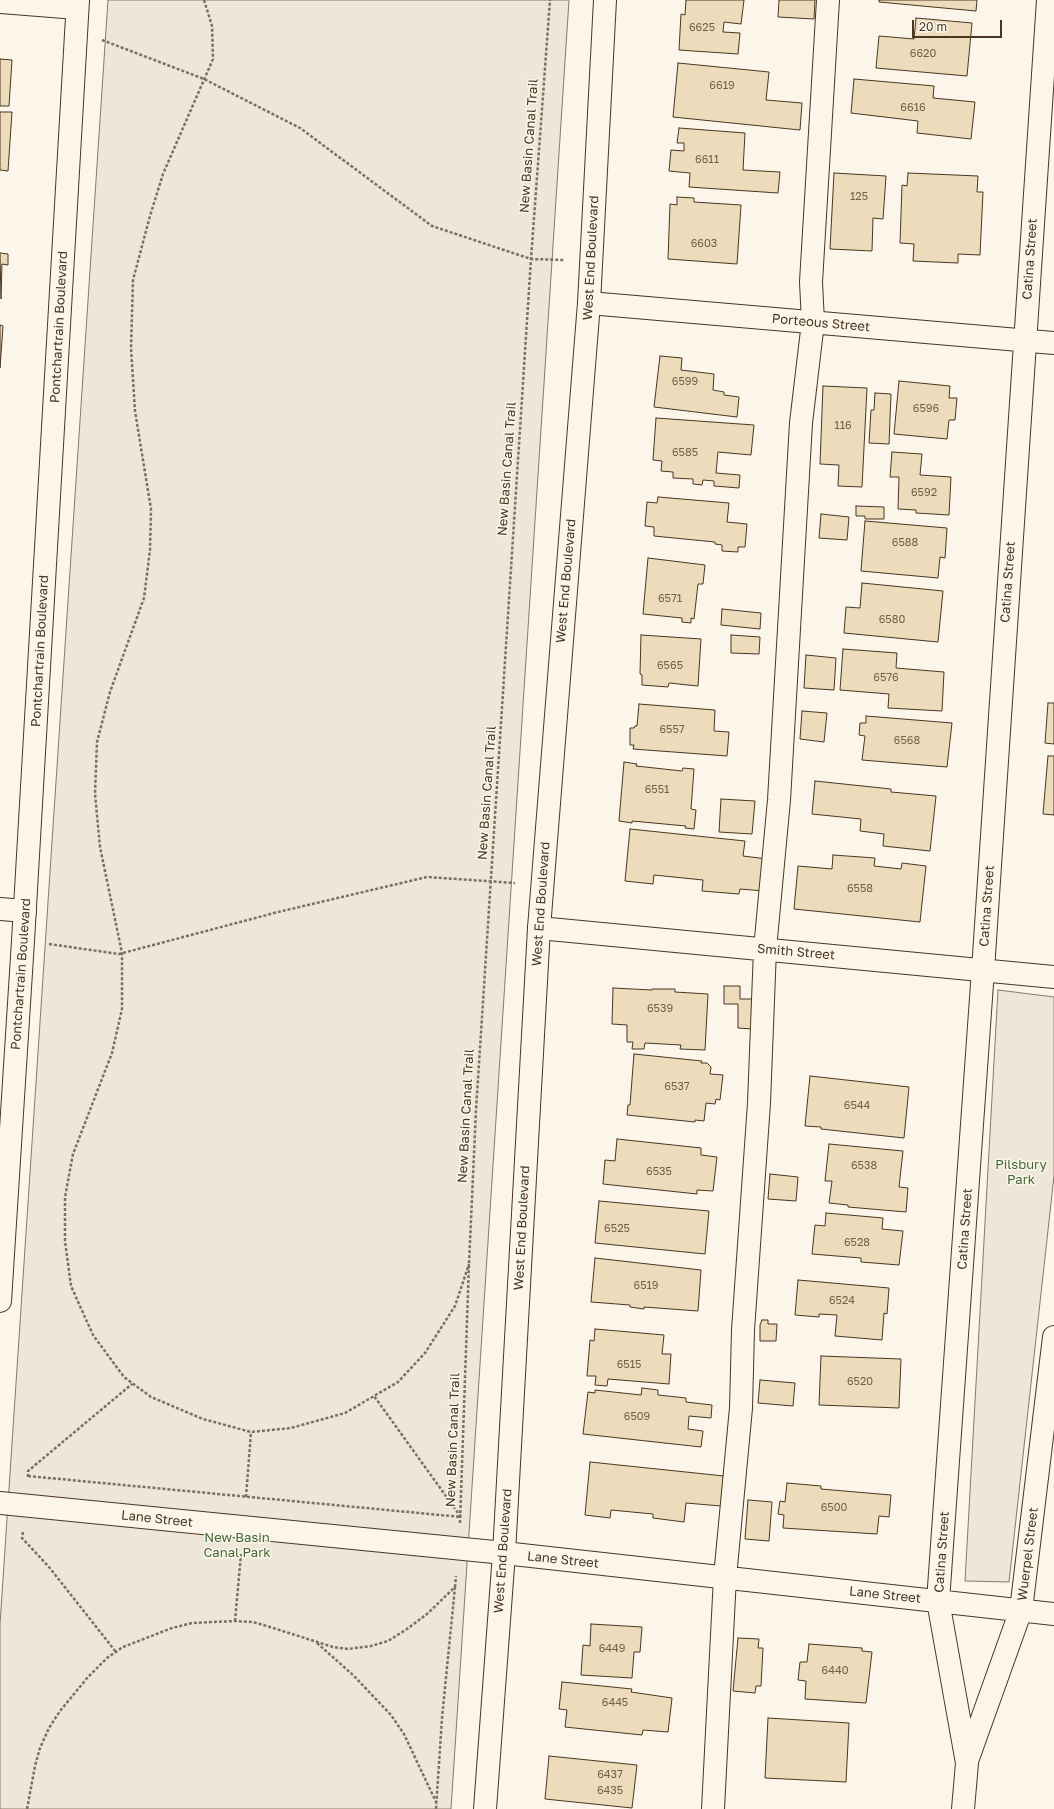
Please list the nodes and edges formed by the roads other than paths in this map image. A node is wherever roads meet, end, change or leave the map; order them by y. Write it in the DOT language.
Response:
graph roads {
  1 [pos="605,0"];
  2 [pos="828,0"];
  3 [pos="1048,0"];
  4 [pos="0,2"];
  5 [pos="78,4"];
  6 [pos="589,303"];
  7 [pos="813,322"];
  8 [pos="1024,340"];
  9 [pos="1054,343"];
  10 [pos="0,909"];
  11 [pos="25,911"];
  12 [pos="539,928"];
  13 [pos="765,949"];
  14 [pos="983,970"];
  15 [pos="1054,977"];
  16 [pos="0,1301"];
  17 [pos="1054,1337"];
  18 [pos="0,1503"];
  19 [pos="504,1553"];
  20 [pos="725,1578"];
  21 [pos="938,1601"];
  22 [pos="1021,1610"];
  23 [pos="1054,1614"];
  24 [pos="966,1762"];
  25 [pos="485,1809"];
  26 [pos="713,1809"];
  27 [pos="963,1809"];
  1 -- 6 [label="street, West End Boulevard"];
  2 -- 7 [label="street"];
  3 -- 8 [label="street, Catina Street"];
  4 -- 5 [label="street"];
  5 -- 11 [label="street, Pontchartrain Boulevard"];
  6 -- 7 [label="street, Porteous Street"];
  6 -- 12 [label="street, West End Boulevard"];
  7 -- 8 [label="street, Porteous Street"];
  7 -- 13 [label="street"];
  8 -- 9 [label="street, Porteous Street"];
  8 -- 14 [label="street, Catina Street"];
  10 -- 11 [label="street"];
  11 -- 16 [label="street, Pontchartrain Boulevard"];
  12 -- 13 [label="street, Smith Street"];
  12 -- 19 [label="street, West End Boulevard"];
  13 -- 14 [label="street, Smith Street"];
  13 -- 20 [label="street"];
  14 -- 15 [label="street, Smith Street"];
  14 -- 21 [label="street, Catina Street"];
  17 -- 22 [label="street, Wuerpel Street"];
  18 -- 19 [label="street, Lane Street"];
  19 -- 20 [label="street, Lane Street"];
  19 -- 25 [label="street, West End Boulevard"];
  20 -- 21 [label="street, Lane Street"];
  20 -- 26 [label="street"];
  21 -- 22 [label="street, Lane Street"];
  21 -- 24 [label="street, Catina Street"];
  22 -- 23 [label="street, Lane Street"];
  22 -- 24 [label="street, Wuerpel Street"];
  24 -- 27 [label="street, Catina Street"];
}
